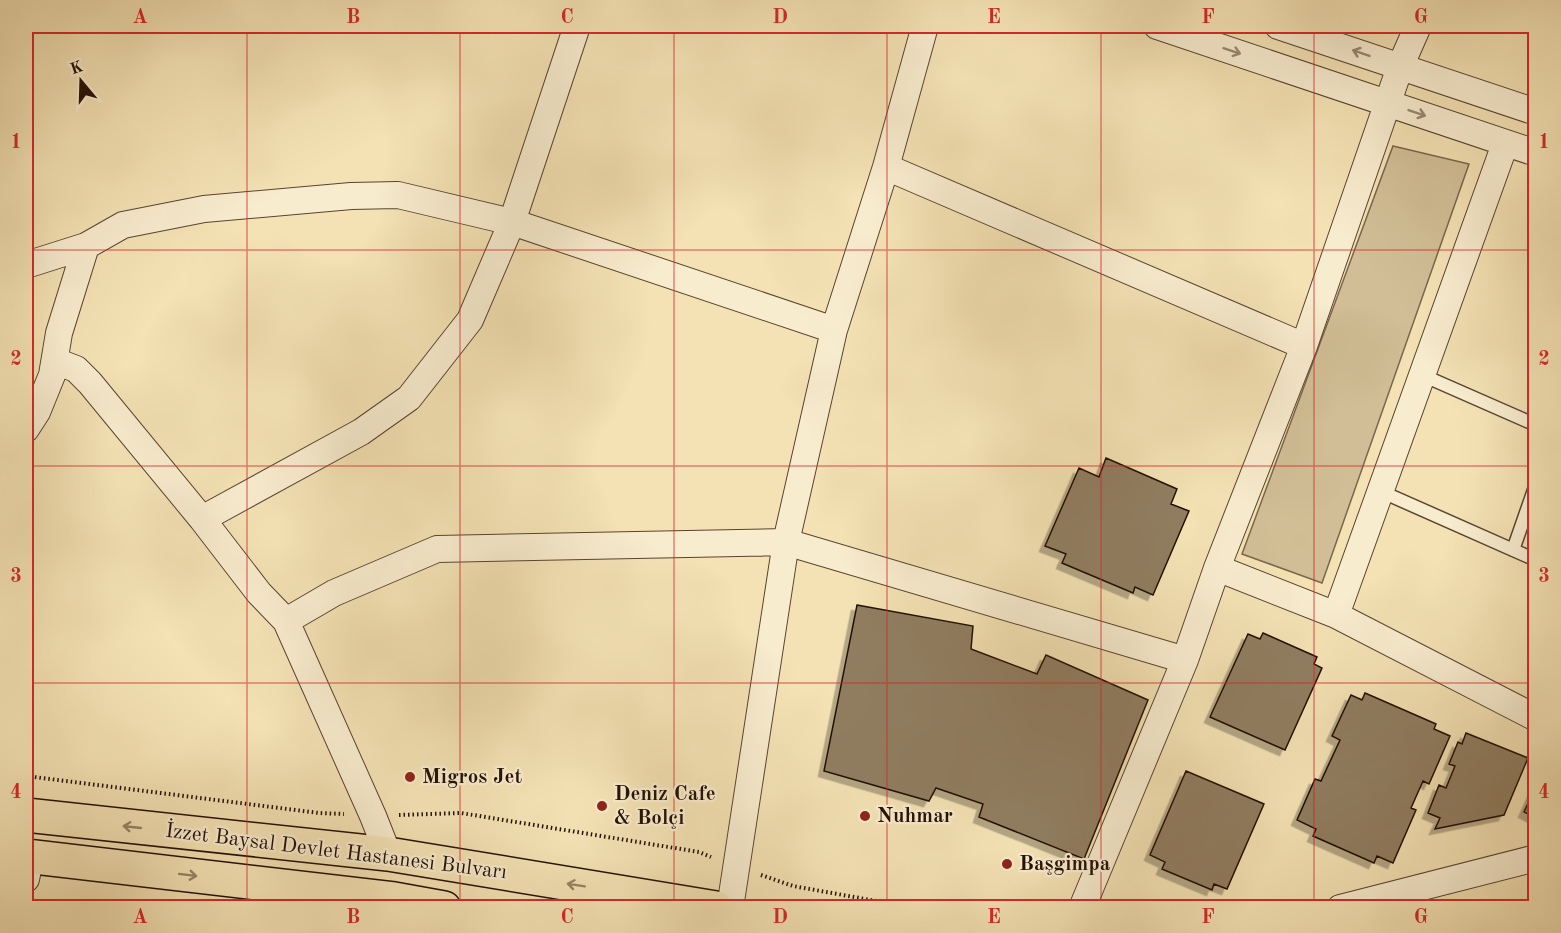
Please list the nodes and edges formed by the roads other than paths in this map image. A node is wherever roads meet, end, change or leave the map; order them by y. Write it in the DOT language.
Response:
graph roads {
  1 [pos="577,26"];
  2 [pos="925,26"];
  3 [pos="1157,26"];
  4 [pos="1278,26"];
  5 [pos="1418,26"];
  6 [pos="1400,67"];
  7 [pos="1389,103"];
  8 [pos="1536,112"];
  9 [pos="1505,144"];
  10 [pos="1536,153"];
  11 [pos="886,167"];
  12 [pos="512,222"];
  13 [pos="86,246"];
  14 [pos="26,265"];
  15 [pos="834,330"];
  16 [pos="1304,346"];
  17 [pos="55,361"];
  18 [pos="1422,375"];
  19 [pos="1536,425"];
  20 [pos="26,429"];
  21 [pos="1536,484"];
  22 [pos="1380,491"];
  23 [pos="202,519"];
  24 [pos="786,542"];
  25 [pos="1514,550"];
  26 [pos="1536,560"];
  27 [pos="1217,568"];
  28 [pos="1336,615"];
  29 [pos="286,621"];
  30 [pos="1185,660"];
  31 [pos="1536,718"];
  32 [pos="26,815"];
  33 [pos="388,854"];
  34 [pos="1536,858"];
  35 [pos="27,863"];
  36 [pos="283,897"];
  37 [pos="444,908"];
  38 [pos="716,908"];
  39 [pos="730,908"];
  40 [pos="1082,908"];
  41 [pos="1340,908"];
  1 -- 12 [label="street"];
  2 -- 11 [label="street"];
  3 -- 7 [label="street, one-way"];
  6 -- 4 [label="street, one-way"];
  5 -- 6 [label="street"];
  6 -- 7 [label="street"];
  6 -- 8 [label="street"];
  7 -- 9 [label="street, one-way"];
  7 -- 16 [label="street"];
  9 -- 10 [label="street"];
  9 -- 18 [label="street"];
  11 -- 15 [label="street"];
  11 -- 16 [label="street"];
  12 -- 13 [label="street"];
  12 -- 15 [label="street"];
  12 -- 23 [label="street"];
  13 -- 14 [label="street"];
  13 -- 17 [label="street"];
  15 -- 24 [label="street"];
  16 -- 27 [label="street"];
  17 -- 20 [label="street"];
  17 -- 23 [label="street"];
  18 -- 19 [label="lane"];
  18 -- 22 [label="street"];
  21 -- 25 [label="lane"];
  22 -- 25 [label="lane"];
  22 -- 28 [label="street"];
  23 -- 29 [label="street"];
  24 -- 29 [label="street"];
  24 -- 30 [label="street"];
  24 -- 39 [label="street"];
  25 -- 26 [label="lane"];
  27 -- 28 [label="street"];
  27 -- 30 [label="street"];
  28 -- 31 [label="street"];
  29 -- 33 [label="street"];
  30 -- 40 [label="street"];
  33 -- 32 [label="main road, İzzet Baysal Devlet Hastanesi Bulvarı, one-way"];
  38 -- 33 [label="main road, İzzet Baysal Devlet Hastanesi Bulvarı, one-way"];
  34 -- 41 [label="street"];
  35 -- 36 [label="main road, İzzet Baysal Devlet Hastanesi Bulvarı, one-way"];
  36 -- 37 [label="main road, İzzet Baysal Devlet Hastanesi Bulvarı"];
}
